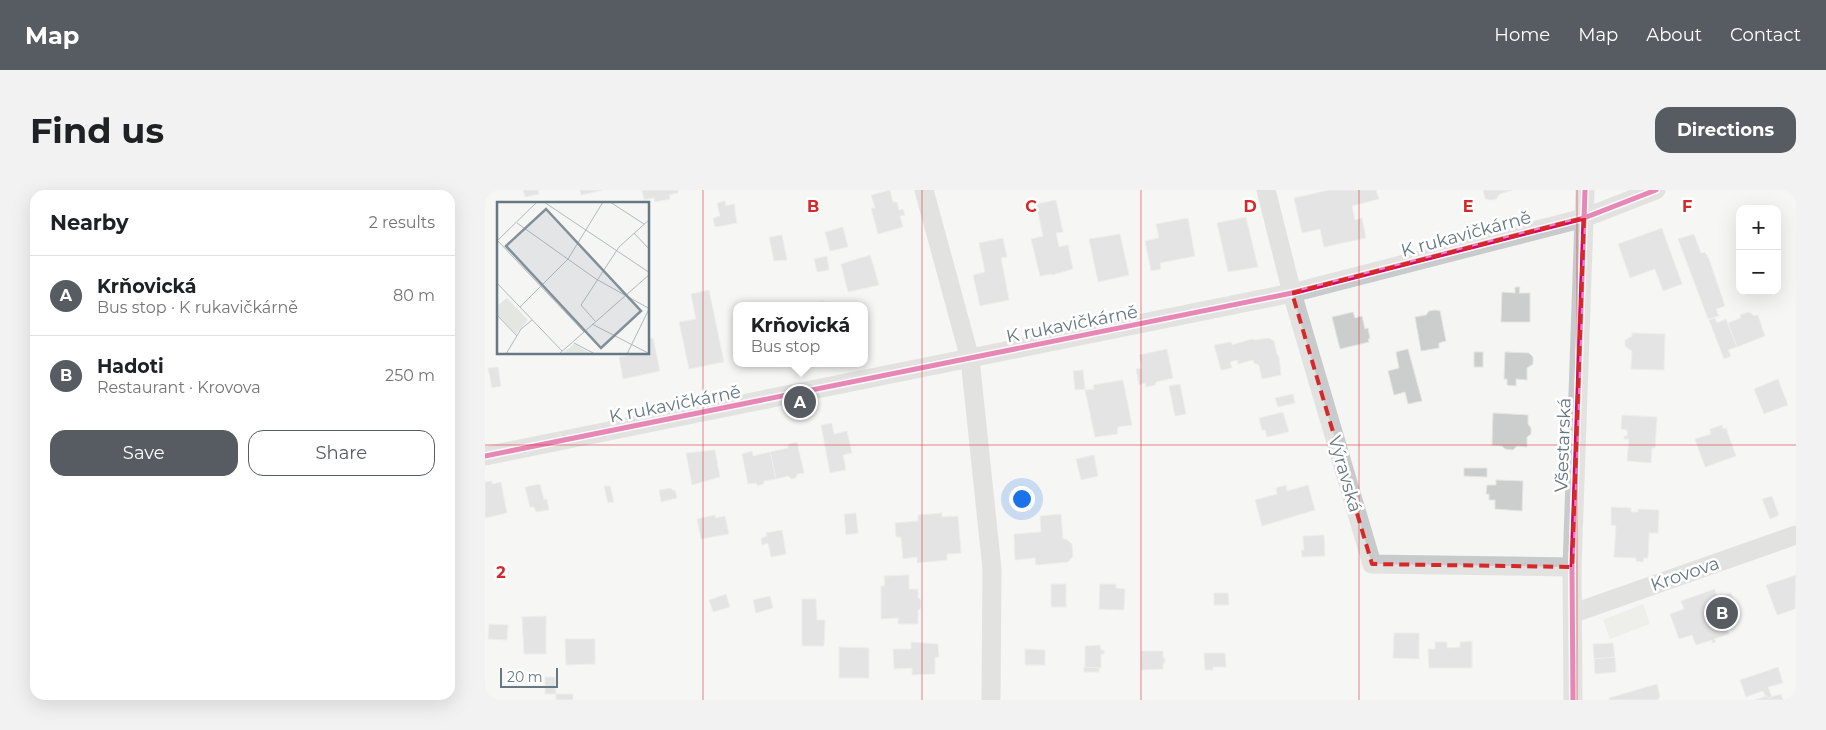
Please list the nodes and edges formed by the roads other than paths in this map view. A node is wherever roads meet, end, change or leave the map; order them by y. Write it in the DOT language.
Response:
graph roads {
  1 [pos="925,190"];
  2 [pos="1267,190"];
  3 [pos="1585,190"];
  4 [pos="1656,190"];
  5 [pos="1584,218"];
  6 [pos="1292,294"];
  7 [pos="970,359"];
  8 [pos="485,456"];
  9 [pos="1796,535"];
  10 [pos="1572,567"];
  11 [pos="1574,613"];
  12 [pos="991,700"];
  13 [pos="1573,700"];
  1 -- 7 [label="street"];
  2 -- 6 [label="street, Výravská"];
  3 -- 5 [label="street, Všestarská"];
  4 -- 5 [label="street, K rukavičkárně"];
  5 -- 6 [label="street, K rukavičkárně"];
  5 -- 10 [label="street, Všestarská"];
  6 -- 7 [label="street, K rukavičkárně"];
  6 -- 10 [label="street, Výravská"];
  7 -- 8 [label="street, K rukavičkárně"];
  7 -- 12 [label="street"];
  9 -- 11 [label="street, Krovova"];
  10 -- 11 [label="street, Všestarská"];
  11 -- 13 [label="street, Všestarská"];
}
